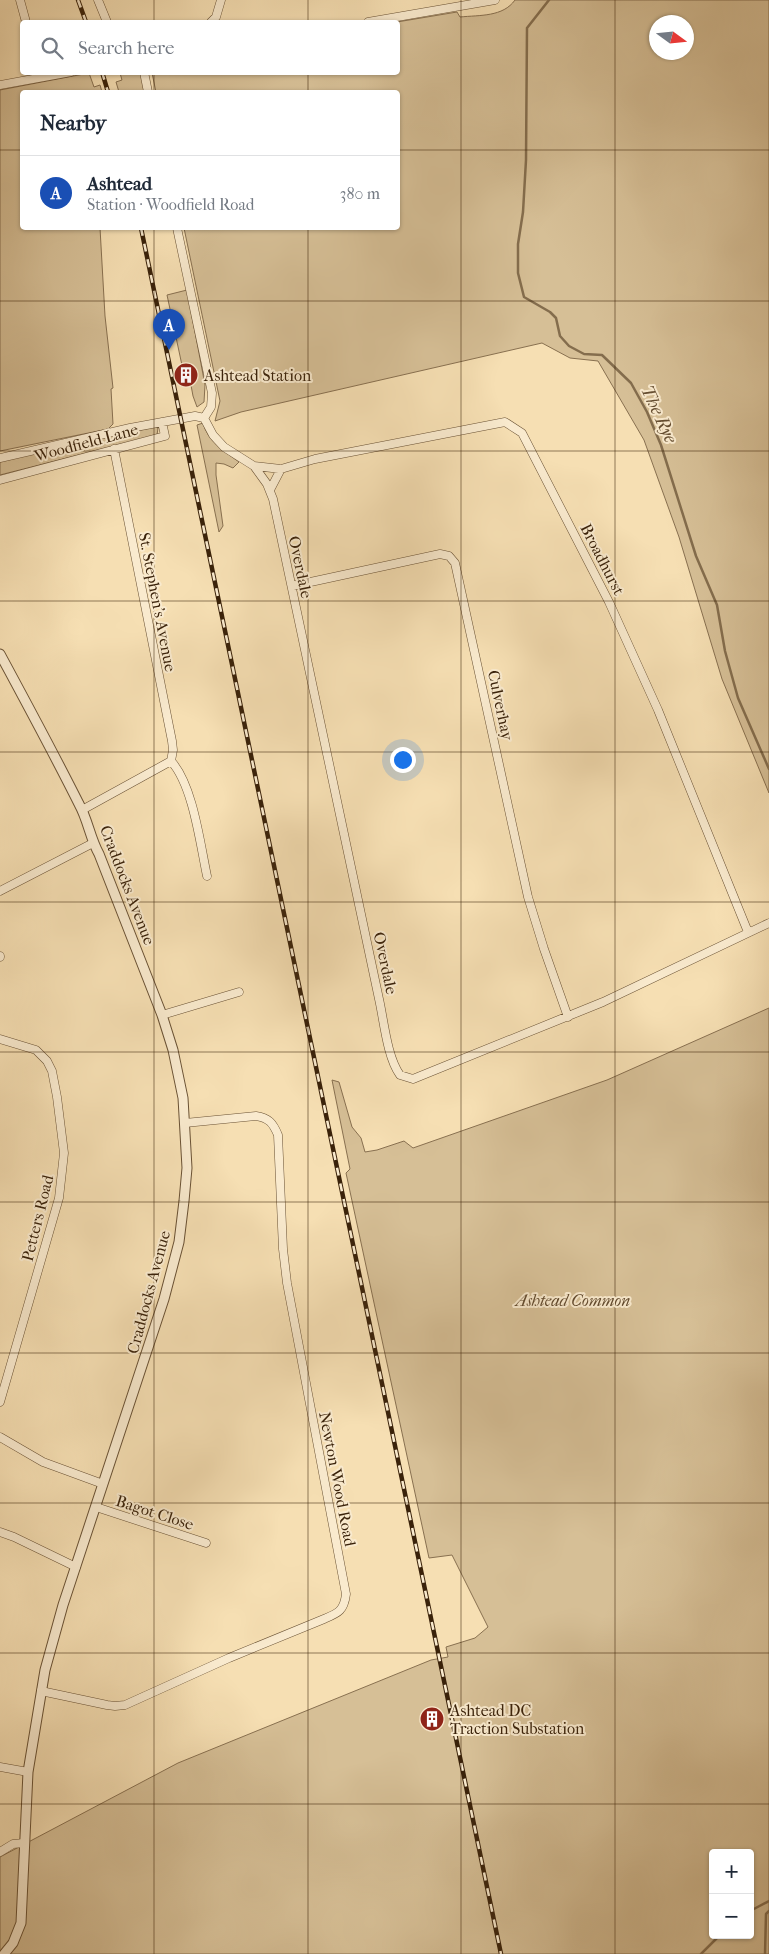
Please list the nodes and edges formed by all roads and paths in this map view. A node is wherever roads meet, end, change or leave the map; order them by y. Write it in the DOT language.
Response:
graph roads {
  1 [pos="20,0"];
  2 [pos="98,0"];
  3 [pos="221,0"];
  4 [pos="494,0"];
  5 [pos="25,20"];
  6 [pos="106,20"];
  7 [pos="213,20"];
  8 [pos="379,20"];
  9 [pos="39,75"];
  10 [pos="145,75"];
  11 [pos="0,85"];
  12 [pos="148,90"];
  13 [pos="177,230"];
  14 [pos="204,418"];
  15 [pos="162,422"];
  16 [pos="114,449"];
  17 [pos="0,458"];
  18 [pos="254,466"];
  19 [pos="281,469"];
  20 [pos="0,480"];
  21 [pos="270,490"];
  22 [pos="292,586"];
  23 [pos="0,656"];
  24 [pos="170,761"];
  25 [pos="82,810"];
  26 [pos="93,843"];
  27 [pos="207,876"];
  28 [pos="0,891"];
  29 [pos="769,923"];
  30 [pos="748,932"];
  31 [pos="239,992"];
  32 [pos="162,1015"];
  33 [pos="568,1017"];
  34 [pos="0,1039"];
  35 [pos="185,1123"];
  36 [pos="0,1402"];
  37 [pos="0,1436"];
  38 [pos="103,1484"];
  39 [pos="96,1507"];
  40 [pos="0,1532"];
  41 [pos="206,1543"];
  42 [pos="76,1567"];
  43 [pos="41,1691"];
  44 [pos="0,1767"];
  45 [pos="28,1772"];
  46 [pos="24,1843"];
  47 [pos="0,1852"];
  48 [pos="4,1954"];
  1 -- 5 [label="street"];
  2 -- 6 [label="street"];
  3 -- 7 [label="street"];
  4 -- 8 [label="street"];
  9 -- 11 [label="street"];
  10 -- 12 [label="street"];
  13 -- 14 [label="street"];
  14 -- 15 [label="street, Woodfield Lane"];
  14 -- 18 [label="street, Broadhurst"];
  15 -- 16 [label="street, Woodfield Lane"];
  15 -- 17 [label="street, Woodfield Lane"];
  16 -- 20 [label="street, Woodfield Lane"];
  16 -- 24 [label="street, St. Stephen's Avenue"];
  18 -- 19 [label="street, Broadhurst"];
  18 -- 21 [label="street, Overdale"];
  19 -- 21 [label="street"];
  19 -- 30 [label="street, Broadhurst"];
  21 -- 22 [label="street, Overdale"];
  22 -- 33 [label="street, Culverhay"];
  22 -- 33 [label="street, Overdale"];
  23 -- 25 [label="street, Craddocks Avenue"];
  24 -- 25 [label="street"];
  24 -- 27 [label="street"];
  25 -- 26 [label="street, Craddocks Avenue"];
  26 -- 28 [label="street"];
  26 -- 32 [label="street, Craddocks Avenue"];
  29 -- 30 [label="street, Overdale"];
  30 -- 33 [label="street, Overdale"];
  31 -- 32 [label="street"];
  32 -- 35 [label="street, Craddocks Avenue"];
  34 -- 36 [label="street, Petters Road"];
  35 -- 38 [label="street, Craddocks Avenue"];
  35 -- 43 [label="street, Newton Wood Road"];
  37 -- 38 [label="street"];
  38 -- 39 [label="street, Craddocks Avenue"];
  39 -- 41 [label="street, Bagot Close"];
  39 -- 42 [label="street, Craddocks Avenue"];
  40 -- 42 [label="street"];
  42 -- 43 [label="street, Craddocks Avenue"];
  43 -- 45 [label="street, Craddocks Avenue"];
  44 -- 45 [label="street"];
  45 -- 46 [label="street, Craddocks Avenue"];
  46 -- 47 [label="street"];
  46 -- 48 [label="street, Craddocks Avenue"];
}
